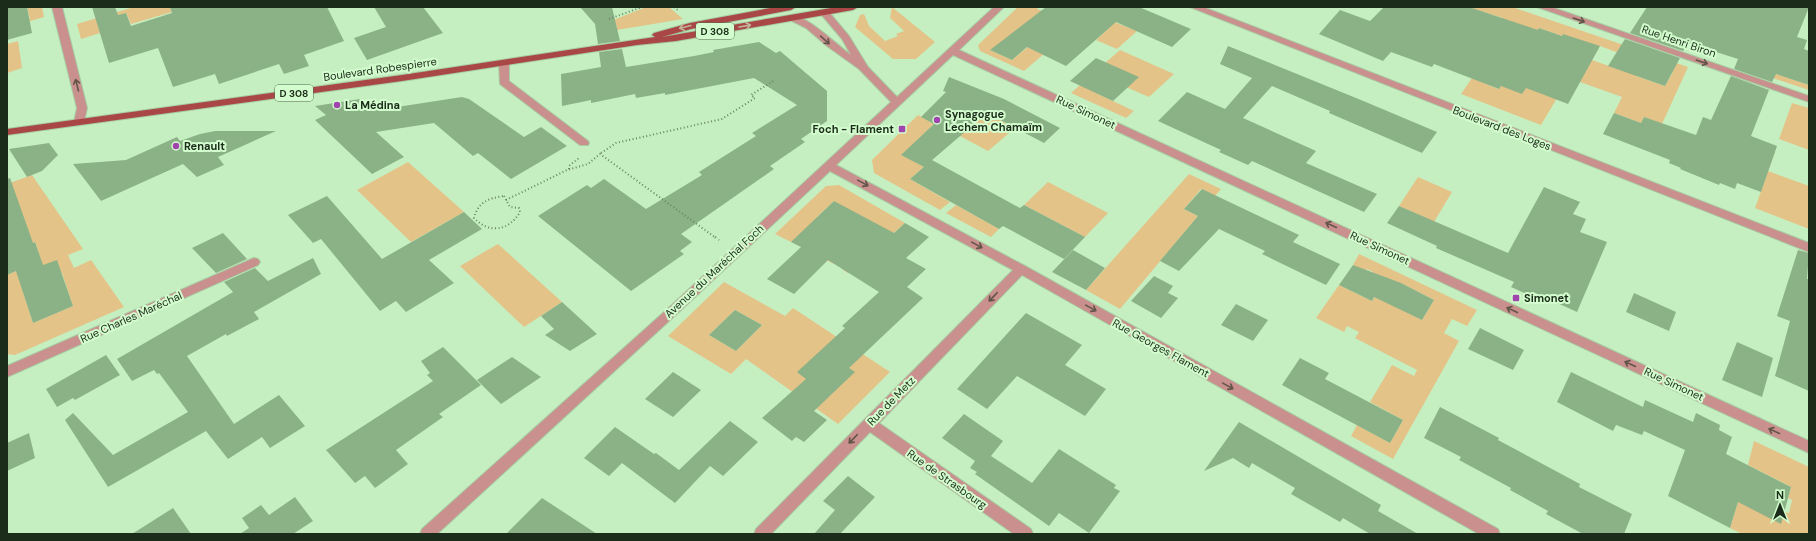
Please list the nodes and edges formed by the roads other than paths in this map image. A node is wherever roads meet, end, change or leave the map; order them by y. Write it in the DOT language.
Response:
graph roads {
  1 [pos="57,7"];
  2 [pos="791,7"];
  3 [pos="854,7"];
  4 [pos="999,7"];
  5 [pos="1195,7"];
  6 [pos="1542,7"];
  7 [pos="778,8"];
  8 [pos="822,10"];
  9 [pos="793,18"];
  10 [pos="637,42"];
  11 [pos="951,50"];
  12 [pos="504,64"];
  13 [pos="864,69"];
  14 [pos="1809,99"];
  15 [pos="896,102"];
  16 [pos="79,122"];
  17 [pos="7,132"];
  18 [pos="584,143"];
  19 [pos="828,164"];
  20 [pos="1809,248"];
  21 [pos="254,262"];
  22 [pos="1020,269"];
  23 [pos="7,372"];
  24 [pos="869,423"];
  25 [pos="1809,447"];
  26 [pos="428,534"];
  27 [pos="761,534"];
  28 [pos="1026,534"];
  29 [pos="1493,534"];
  16 -- 1 [label="street, one-way"];
  2 -- 7 [label="main road, Boulevard Robespierre"];
  3 -- 8 [label="main road, Boulevard Robespierre"];
  4 -- 11 [label="street, Avenue du Maréchal Foch"];
  5 -- 20 [label="street, Boulevard des Loges"];
  6 -- 14 [label="street, Rue Henri Biron, one-way"];
  7 -- 9 [label="main road"];
  7 -- 10 [label="main road, Boulevard Robespierre, one-way"];
  8 -- 9 [label="main road, Boulevard Robespierre / D 308"];
  8 -- 13 [label="street"];
  10 -- 9 [label="main road, Boulevard Robespierre / D 308, one-way"];
  9 -- 13 [label="street, one-way"];
  10 -- 12 [label="main road, Boulevard Robespierre / D 308"];
  11 -- 15 [label="street, Avenue du Maréchal Foch"];
  25 -- 11 [label="street, Rue Simonet, one-way"];
  12 -- 16 [label="main road, Boulevard Robespierre / D 308"];
  12 -- 18 [label="street"];
  13 -- 15 [label="street"];
  15 -- 19 [label="street, Avenue du Maréchal Foch"];
  16 -- 17 [label="main road, Boulevard Robespierre / D 308"];
  19 -- 22 [label="street, Rue Georges Flament, one-way"];
  19 -- 26 [label="street, Avenue du Maréchal Foch"];
  21 -- 23 [label="street, Rue Charles Maréchal"];
  22 -- 24 [label="street, Rue de Metz, one-way"];
  22 -- 29 [label="street, Rue Georges Flament, one-way"];
  24 -- 27 [label="street, Rue de Metz, one-way"];
  24 -- 28 [label="street, Rue de Strasbourg"];
}
